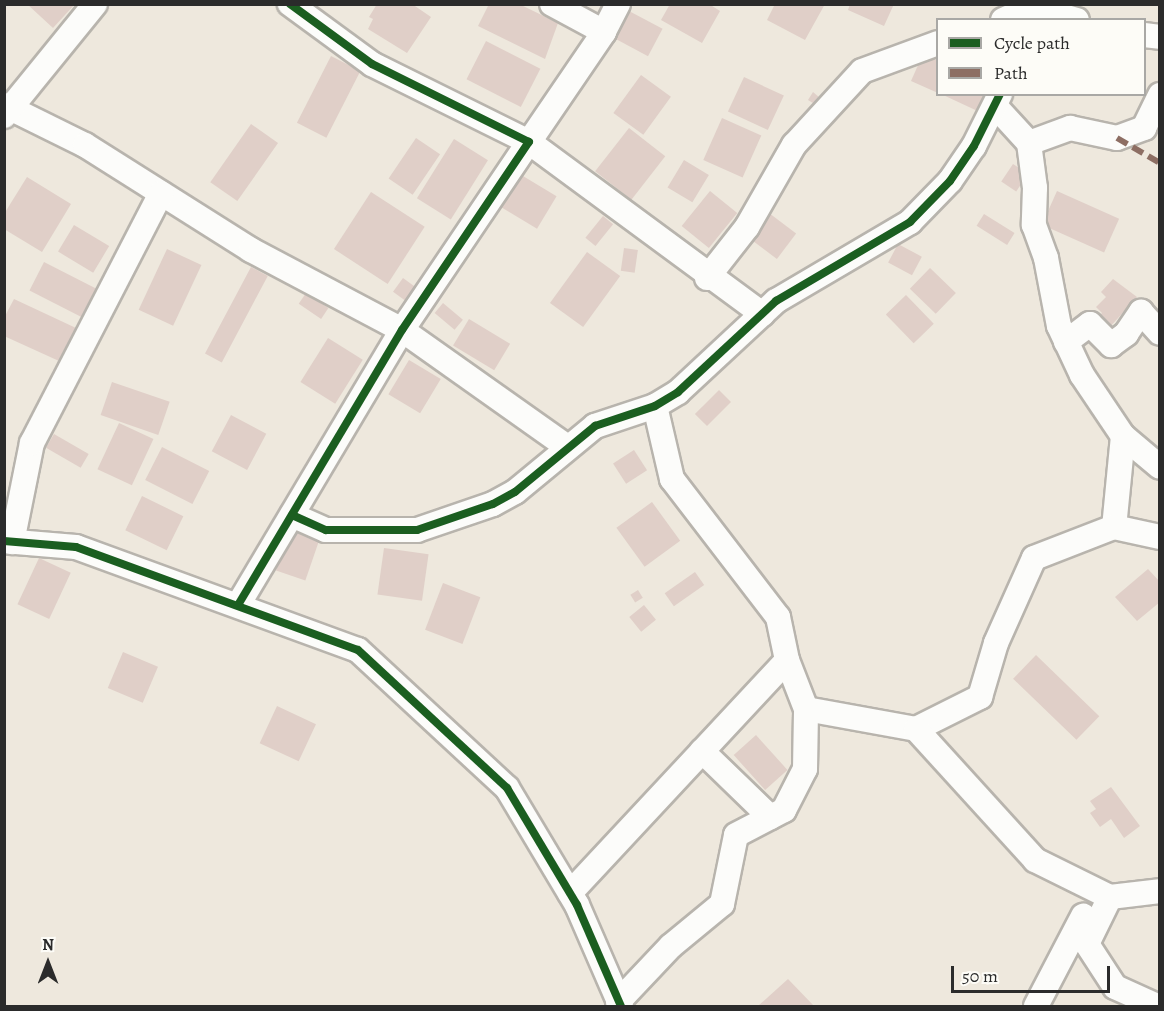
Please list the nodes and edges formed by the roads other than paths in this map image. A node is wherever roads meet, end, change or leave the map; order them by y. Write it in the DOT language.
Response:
graph roads {
  1 [pos="95,4"];
  2 [pos="290,4"];
  3 [pos="552,4"];
  4 [pos="618,4"];
  5 [pos="1024,10"];
  6 [pos="1007,18"];
  7 [pos="1066,18"];
  8 [pos="604,32"];
  9 [pos="936,44"];
  10 [pos="1160,95"];
  11 [pos="998,101"];
  12 [pos="6,110"];
  13 [pos="529,142"];
  14 [pos="1029,143"];
  15 [pos="161,193"];
  16 [pos="707,278"];
  17 [pos="762,314"];
  18 [pos="402,330"];
  19 [pos="1160,333"];
  20 [pos="1066,342"];
  21 [pos="655,406"];
  22 [pos="1123,436"];
  23 [pos="567,447"];
  24 [pos="1160,467"];
  25 [pos="292,515"];
  26 [pos="1114,527"];
  27 [pos="1160,537"];
  28 [pos="8,542"];
  29 [pos="238,605"];
  30 [pos="787,660"];
  31 [pos="806,709"];
  32 [pos="916,729"];
  33 [pos="702,752"];
  34 [pos="770,817"];
  35 [pos="1160,891"];
  36 [pos="570,893"];
  37 [pos="1103,893"];
  38 [pos="619,1004"];
  39 [pos="1036,1006"];
  40 [pos="1157,1006"];
  1 -- 12 [label="street"];
  2 -- 13 [label="street"];
  3 -- 8 [label="street"];
  4 -- 8 [label="street"];
  5 -- 6 [label="street"];
  5 -- 7 [label="street"];
  8 -- 13 [label="street"];
  9 -- 16 [label="street"];
  10 -- 14 [label="street"];
  11 -- 14 [label="street"];
  11 -- 17 [label="street"];
  12 -- 15 [label="street"];
  13 -- 16 [label="street"];
  13 -- 18 [label="street"];
  14 -- 20 [label="street"];
  15 -- 18 [label="street"];
  15 -- 28 [label="street"];
  16 -- 17 [label="street"];
  17 -- 21 [label="street"];
  18 -- 23 [label="street"];
  18 -- 25 [label="street"];
  19 -- 20 [label="street"];
  20 -- 22 [label="street"];
  21 -- 23 [label="street"];
  21 -- 30 [label="street"];
  22 -- 24 [label="street"];
  22 -- 26 [label="street"];
  23 -- 25 [label="street"];
  25 -- 29 [label="street"];
  26 -- 27 [label="street"];
  26 -- 32 [label="street"];
  28 -- 29 [label="street"];
  29 -- 36 [label="street"];
  30 -- 31 [label="street"];
  30 -- 33 [label="street"];
  31 -- 32 [label="street"];
  31 -- 34 [label="street"];
  32 -- 37 [label="street"];
  33 -- 34 [label="street"];
  33 -- 36 [label="street"];
  34 -- 38 [label="street"];
  35 -- 37 [label="street"];
  36 -- 38 [label="street"];
  37 -- 39 [label="street"];
  37 -- 40 [label="street"];
}
